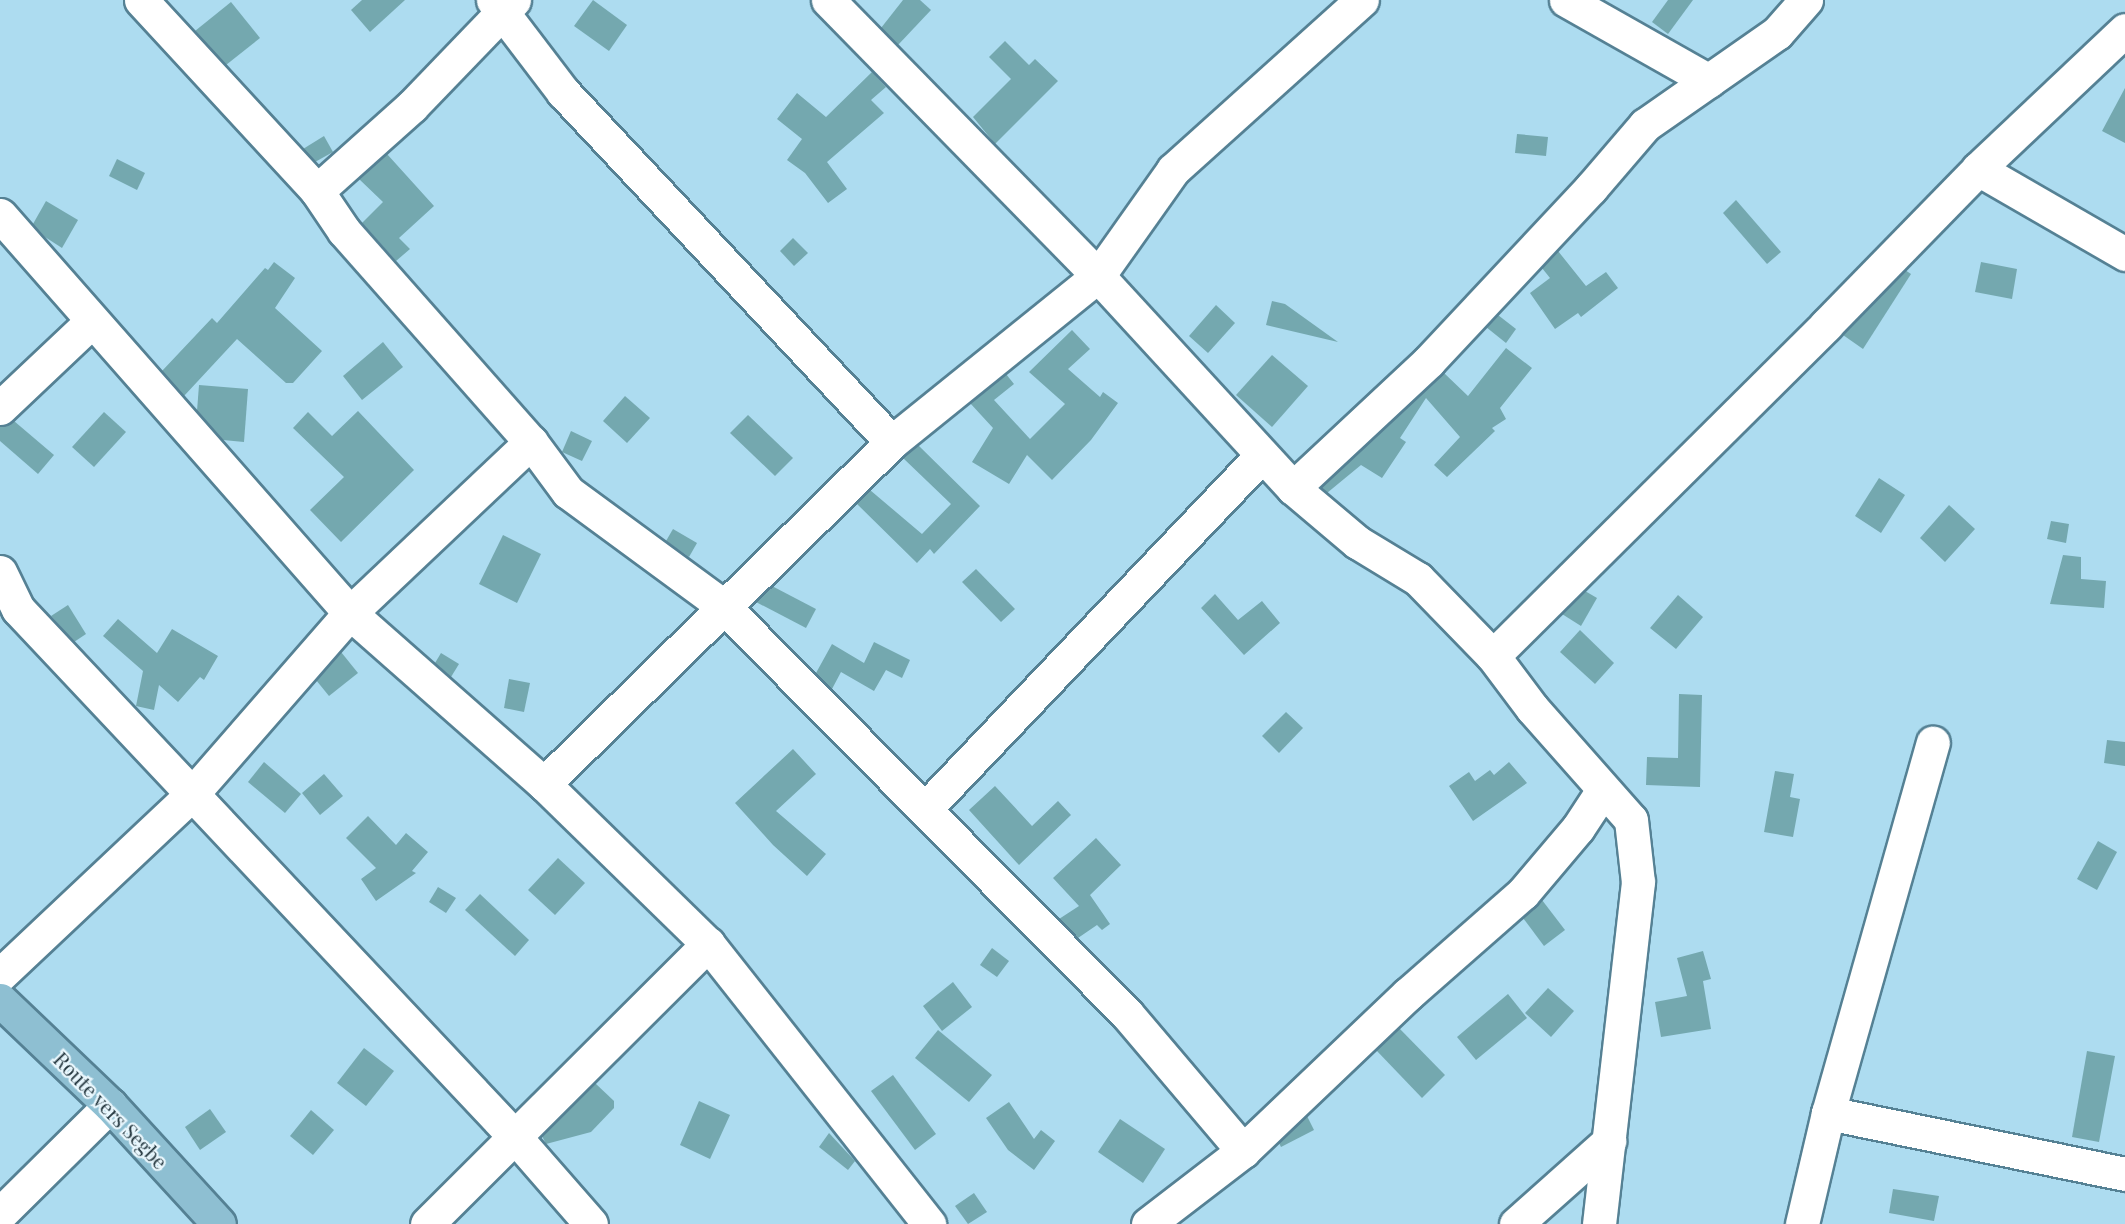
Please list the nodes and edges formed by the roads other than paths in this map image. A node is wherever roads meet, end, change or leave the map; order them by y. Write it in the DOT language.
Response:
graph roads {
  1 [pos="141,0"];
  2 [pos="828,0"];
  3 [pos="1362,0"];
  4 [pos="1566,0"];
  5 [pos="1806,0"];
  6 [pos="504,4"];
  7 [pos="2125,30"];
  8 [pos="1709,81"];
  9 [pos="1978,169"];
  10 [pos="317,191"];
  11 [pos="0,215"];
  12 [pos="2125,254"];
  13 [pos="1098,276"];
  14 [pos="91,322"];
  15 [pos="0,408"];
  16 [pos="531,442"];
  17 [pos="892,442"];
  18 [pos="1262,454"];
  19 [pos="1293,488"];
  20 [pos="0,572"];
  21 [pos="723,606"];
  22 [pos="350,613"];
  23 [pos="1493,656"];
  24 [pos="1933,743"];
  25 [pos="544,784"];
  26 [pos="1603,790"];
  27 [pos="192,794"];
  28 [pos="926,808"];
  29 [pos="708,944"];
  30 [pos="0,975"];
  31 [pos="0,1000"];
  32 [pos="110,1105"];
  33 [pos="1828,1113"];
  34 [pos="516,1138"];
  35 [pos="1609,1141"];
  36 [pos="1243,1151"];
  37 [pos="2125,1174"];
  38 [pos="0,1214"];
  39 [pos="219,1224"];
  40 [pos="427,1224"];
  41 [pos="591,1224"];
  42 [pos="929,1224"];
  43 [pos="1148,1224"];
  44 [pos="1516,1224"];
  45 [pos="1599,1224"];
  46 [pos="1802,1224"];
  1 -- 10 [label="street"];
  2 -- 13 [label="street"];
  3 -- 13 [label="street"];
  4 -- 8 [label="street"];
  5 -- 8 [label="street"];
  6 -- 10 [label="street"];
  6 -- 17 [label="street"];
  7 -- 9 [label="street"];
  8 -- 19 [label="street"];
  9 -- 12 [label="street"];
  9 -- 23 [label="street"];
  10 -- 16 [label="street"];
  11 -- 14 [label="street"];
  13 -- 17 [label="street"];
  13 -- 18 [label="street"];
  14 -- 15 [label="street"];
  14 -- 22 [label="street"];
  16 -- 21 [label="street"];
  16 -- 22 [label="street"];
  17 -- 21 [label="street"];
  18 -- 19 [label="street"];
  18 -- 28 [label="street"];
  19 -- 23 [label="street"];
  20 -- 27 [label="street"];
  21 -- 25 [label="street"];
  21 -- 28 [label="street"];
  22 -- 25 [label="street"];
  22 -- 27 [label="street"];
  23 -- 26 [label="street"];
  24 -- 33 [label="street"];
  25 -- 29 [label="street"];
  26 -- 35 [label="street"];
  26 -- 36 [label="street"];
  27 -- 30 [label="street"];
  27 -- 34 [label="street"];
  28 -- 36 [label="street"];
  29 -- 34 [label="street"];
  29 -- 42 [label="street"];
  31 -- 32 [label="main road, Route vers Segbe"];
  32 -- 38 [label="street"];
  32 -- 39 [label="main road, Route vers Segbe"];
  33 -- 37 [label="street"];
  33 -- 46 [label="street"];
  34 -- 40 [label="street"];
  34 -- 41 [label="street"];
  35 -- 44 [label="street"];
  35 -- 45 [label="street"];
  36 -- 43 [label="street"];
}
